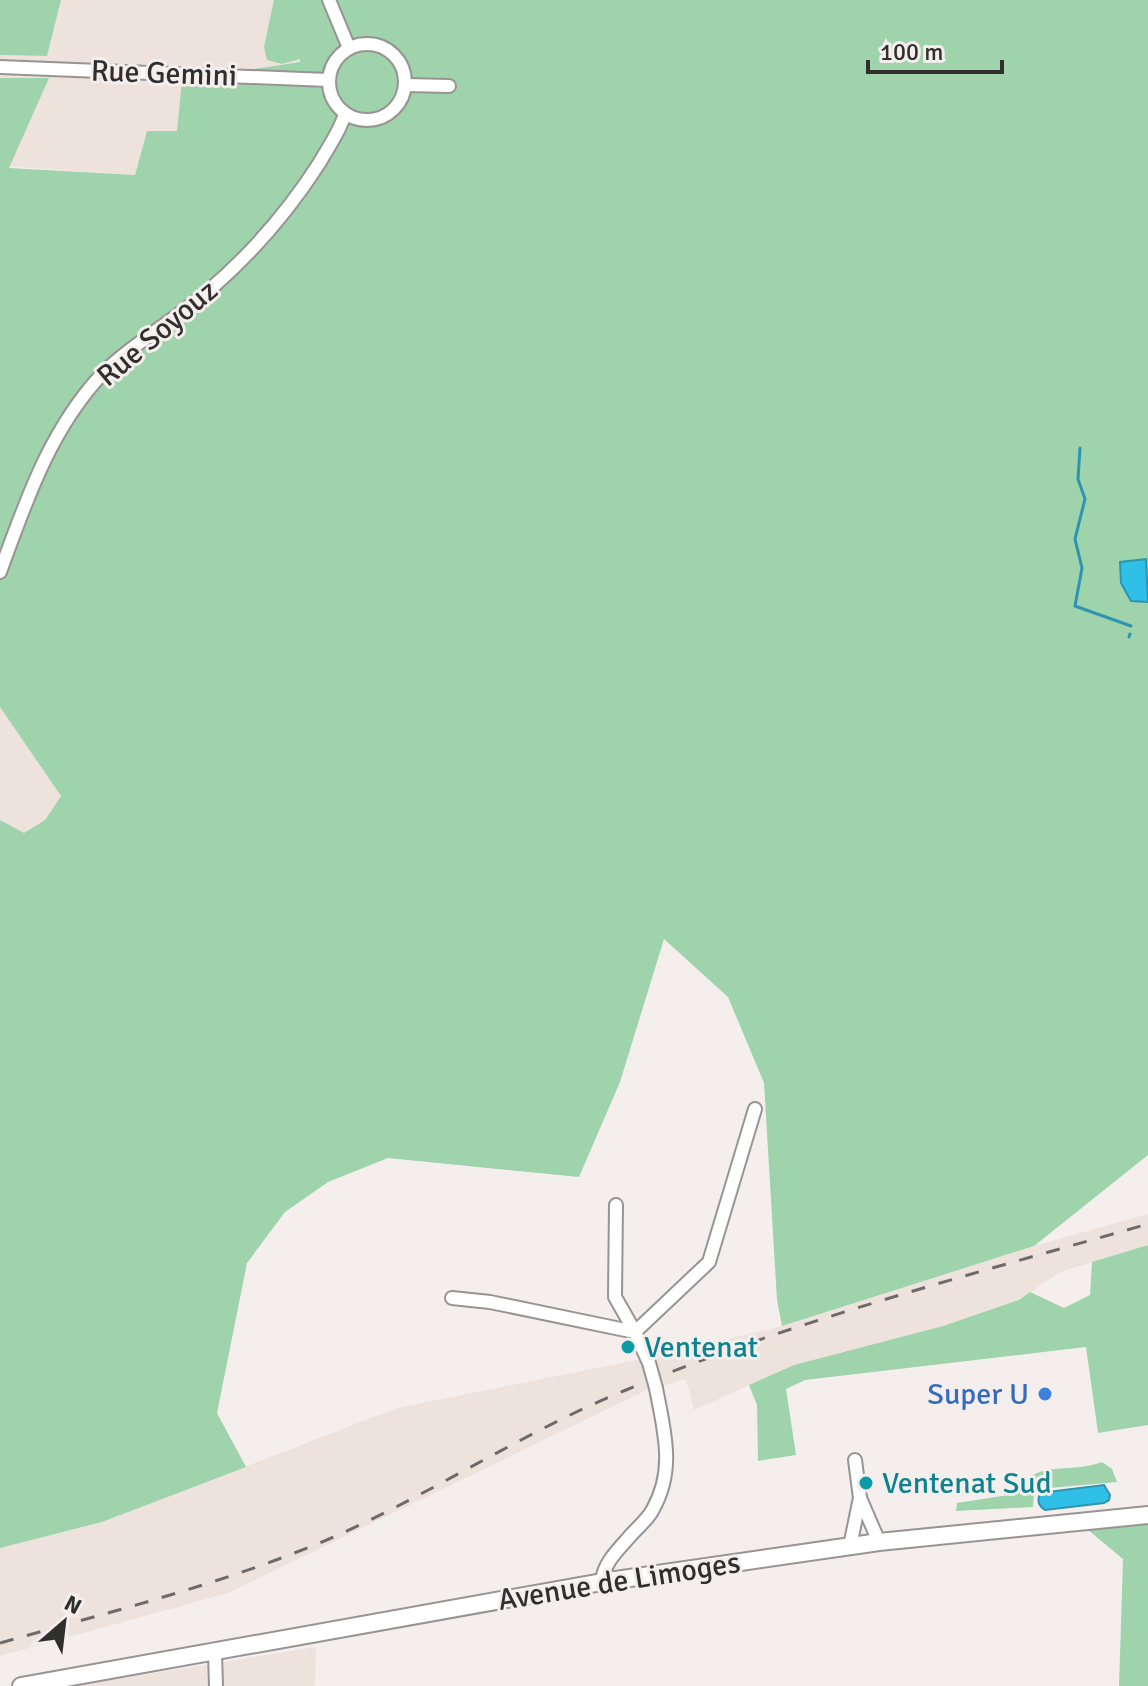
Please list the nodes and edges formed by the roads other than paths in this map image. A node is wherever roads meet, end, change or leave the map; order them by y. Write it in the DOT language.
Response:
graph roads {
  1 [pos="329,0"];
  2 [pos="349,48"];
  3 [pos="0,67"];
  4 [pos="328,80"];
  5 [pos="405,85"];
  6 [pos="449,86"];
  7 [pos="345,114"];
  8 [pos="0,572"];
  9 [pos="755,1109"];
  10 [pos="616,1205"];
  11 [pos="452,1298"];
  12 [pos="635,1332"];
  13 [pos="855,1460"];
  14 [pos="860,1498"];
  15 [pos="1148,1515"];
  16 [pos="879,1542"];
  17 [pos="850,1546"];
  18 [pos="602,1582"];
  19 [pos="215,1653"];
  20 [pos="21,1686"];
  21 [pos="216,1686"];
  1 -- 2 [label="street"];
  2 -- 4 [label="street"];
  2 -- 5 [label="street"];
  3 -- 4 [label="street, Rue Gemini"];
  4 -- 7 [label="street"];
  5 -- 6 [label="street"];
  5 -- 7 [label="street"];
  7 -- 8 [label="street, Rue Soyouz"];
  9 -- 12 [label="street"];
  10 -- 12 [label="street"];
  11 -- 12 [label="street"];
  12 -- 18 [label="street, bridge"];
  13 -- 14 [label="street"];
  14 -- 16 [label="street"];
  14 -- 17 [label="street"];
  15 -- 16 [label="main road, Avenue de Limoges"];
  16 -- 17 [label="main road, Avenue de Limoges"];
  17 -- 18 [label="main road, Avenue de Limoges"];
  18 -- 19 [label="main road, Avenue de Limoges"];
  19 -- 20 [label="main road, Avenue de Limoges"];
  19 -- 21 [label="street"];
}
